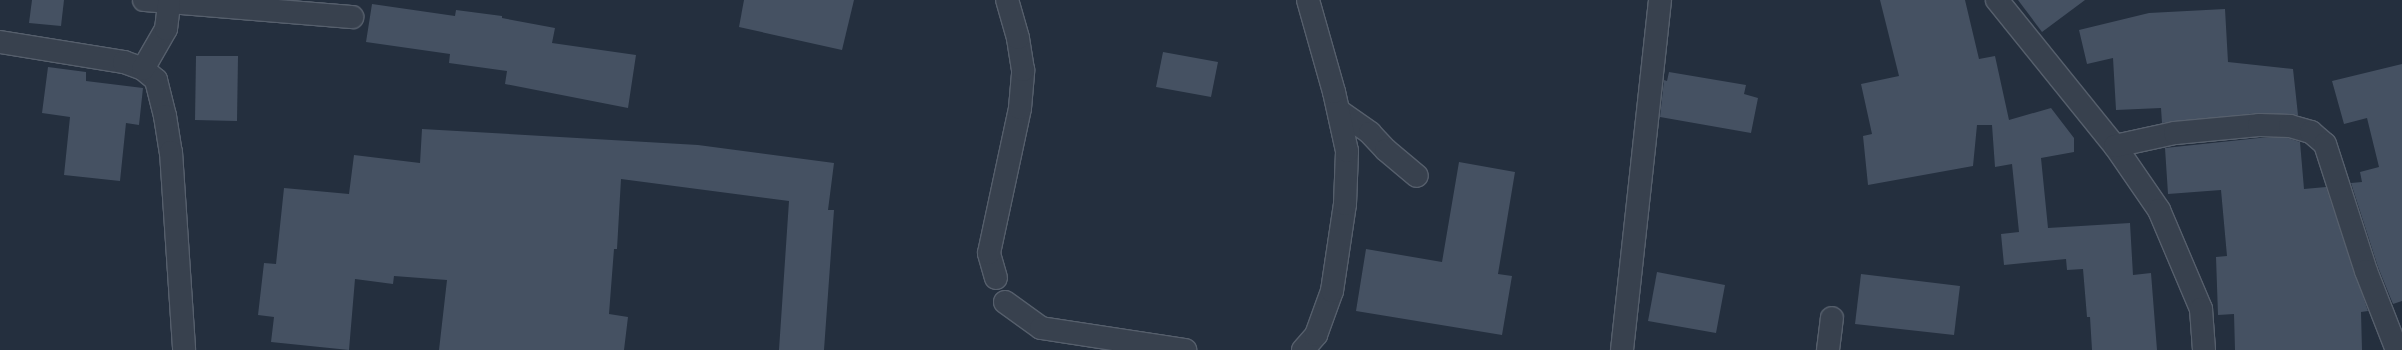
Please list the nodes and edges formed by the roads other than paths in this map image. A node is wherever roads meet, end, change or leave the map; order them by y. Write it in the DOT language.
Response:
graph roads {
  1 [pos="144,0"];
  2 [pos="1007,0"];
  3 [pos="1308,0"];
  4 [pos="1660,0"];
  5 [pos="1997,0"];
  6 [pos="169,4"];
  7 [pos="260,5"];
  8 [pos="352,17"];
  9 [pos="0,42"];
  10 [pos="143,69"];
  11 [pos="1339,111"];
  12 [pos="2115,146"];
  13 [pos="1417,176"];
  14 [pos="996,278"];
  15 [pos="1005,302"];
  16 [pos="1832,318"];
  17 [pos="184,350"];
  18 [pos="1185,350"];
  19 [pos="1303,350"];
  20 [pos="1622,350"];
  21 [pos="1828,350"];
  22 [pos="2204,350"];
  23 [pos="2397,350"];
  1 -- 6 [label="street"];
  2 -- 14 [label="street"];
  3 -- 11 [label="street"];
  4 -- 20 [label="street"];
  5 -- 12 [label="street"];
  6 -- 7 [label="street"];
  6 -- 10 [label="street"];
  7 -- 8 [label="street"];
  9 -- 10 [label="street"];
  10 -- 17 [label="street"];
  11 -- 13 [label="street"];
  11 -- 19 [label="street"];
  12 -- 22 [label="street"];
  12 -- 23 [label="street"];
  15 -- 18 [label="street"];
  16 -- 21 [label="street"];
}
